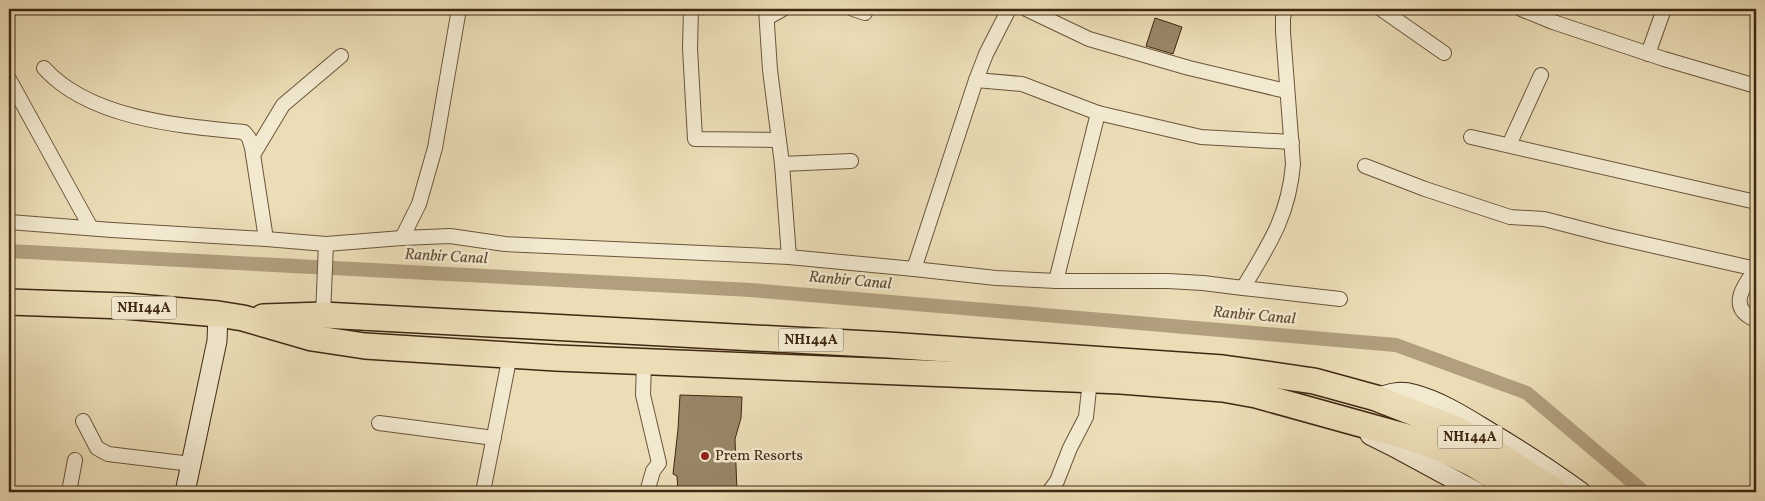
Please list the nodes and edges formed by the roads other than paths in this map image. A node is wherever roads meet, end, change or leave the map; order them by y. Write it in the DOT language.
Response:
graph roads {
  1 [pos="459,9"];
  2 [pos="691,9"];
  3 [pos="783,9"];
  4 [pos="1009,9"];
  5 [pos="1026,9"];
  6 [pos="1285,9"];
  7 [pos="1381,9"];
  8 [pos="1664,9"];
  9 [pos="1529,10"];
  10 [pos="766,13"];
  11 [pos="1444,53"];
  12 [pos="1648,54"];
  13 [pos="341,56"];
  14 [pos="44,68"];
  15 [pos="1541,75"];
  16 [pos="9,80"];
  17 [pos="976,80"];
  18 [pos="1756,86"];
  19 [pos="1286,91"];
  20 [pos="1098,113"];
  21 [pos="1471,137"];
  22 [pos="778,140"];
  23 [pos="1292,142"];
  24 [pos="1509,145"];
  25 [pos="252,155"];
  26 [pos="850,161"];
  27 [pos="782,164"];
  28 [pos="1365,166"];
  29 [pos="1756,202"];
  30 [pos="9,222"];
  31 [pos="91,228"];
  32 [pos="402,238"];
  33 [pos="266,239"];
  34 [pos="326,244"];
  35 [pos="789,257"];
  36 [pos="914,268"];
  37 [pos="1056,281"];
  38 [pos="1243,288"];
  39 [pos="1340,299"];
  40 [pos="9,302"];
  41 [pos="218,314"];
  42 [pos="323,315"];
  43 [pos="243,318"];
  44 [pos="1756,320"];
  45 [pos="510,355"];
  46 [pos="644,362"];
  47 [pos="1090,380"];
  48 [pos="1376,398"];
  49 [pos="1333,418"];
  50 [pos="83,421"];
  51 [pos="379,423"];
  52 [pos="494,438"];
  53 [pos="75,460"];
  54 [pos="191,464"];
  55 [pos="69,492"];
  56 [pos="185,492"];
  57 [pos="483,492"];
  58 [pos="647,492"];
  59 [pos="1049,492"];
  60 [pos="1477,492"];
  61 [pos="1519,492"];
  62 [pos="1556,492"];
  63 [pos="1581,492"];
  1 -- 32 [label="street"];
  2 -- 22 [label="street"];
  3 -- 10 [label="street"];
  4 -- 17 [label="street"];
  5 -- 19 [label="street"];
  6 -- 19 [label="street"];
  7 -- 11 [label="street"];
  8 -- 12 [label="street"];
  9 -- 12 [label="street"];
  10 -- 22 [label="street"];
  12 -- 18 [label="street"];
  13 -- 25 [label="street"];
  14 -- 25 [label="street"];
  15 -- 24 [label="street"];
  16 -- 31 [label="street"];
  17 -- 20 [label="street"];
  17 -- 36 [label="street"];
  19 -- 23 [label="street"];
  20 -- 23 [label="street"];
  20 -- 37 [label="street"];
  21 -- 24 [label="street"];
  22 -- 27 [label="street"];
  23 -- 38 [label="street"];
  24 -- 29 [label="street"];
  25 -- 33 [label="street"];
  26 -- 27 [label="street"];
  27 -- 35 [label="street"];
  28 -- 44 [label="street"];
  30 -- 31 [label="street"];
  31 -- 33 [label="street"];
  32 -- 34 [label="street"];
  32 -- 35 [label="street"];
  33 -- 34 [label="street"];
  34 -- 42 [label="street"];
  35 -- 36 [label="street"];
  36 -- 37 [label="street"];
  37 -- 38 [label="street"];
  38 -- 39 [label="street"];
  40 -- 41 [label="highway, NH144A"];
  41 -- 43 [label="highway, NH144A"];
  41 -- 54 [label="street"];
  42 -- 43 [label="highway, NH144A"];
  42 -- 48 [label="highway, NH144A"];
  43 -- 45 [label="highway"];
  45 -- 46 [label="highway"];
  45 -- 52 [label="street"];
  46 -- 47 [label="highway"];
  46 -- 58 [label="street"];
  47 -- 49 [label="highway"];
  47 -- 59 [label="street"];
  48 -- 62 [label="highway, NH144A"];
  48 -- 63 [label="street"];
  49 -- 60 [label="street"];
  49 -- 61 [label="highway, NH144A"];
  50 -- 54 [label="street"];
  51 -- 52 [label="street"];
  52 -- 57 [label="street"];
  53 -- 55 [label="street"];
  54 -- 56 [label="street"];
}
